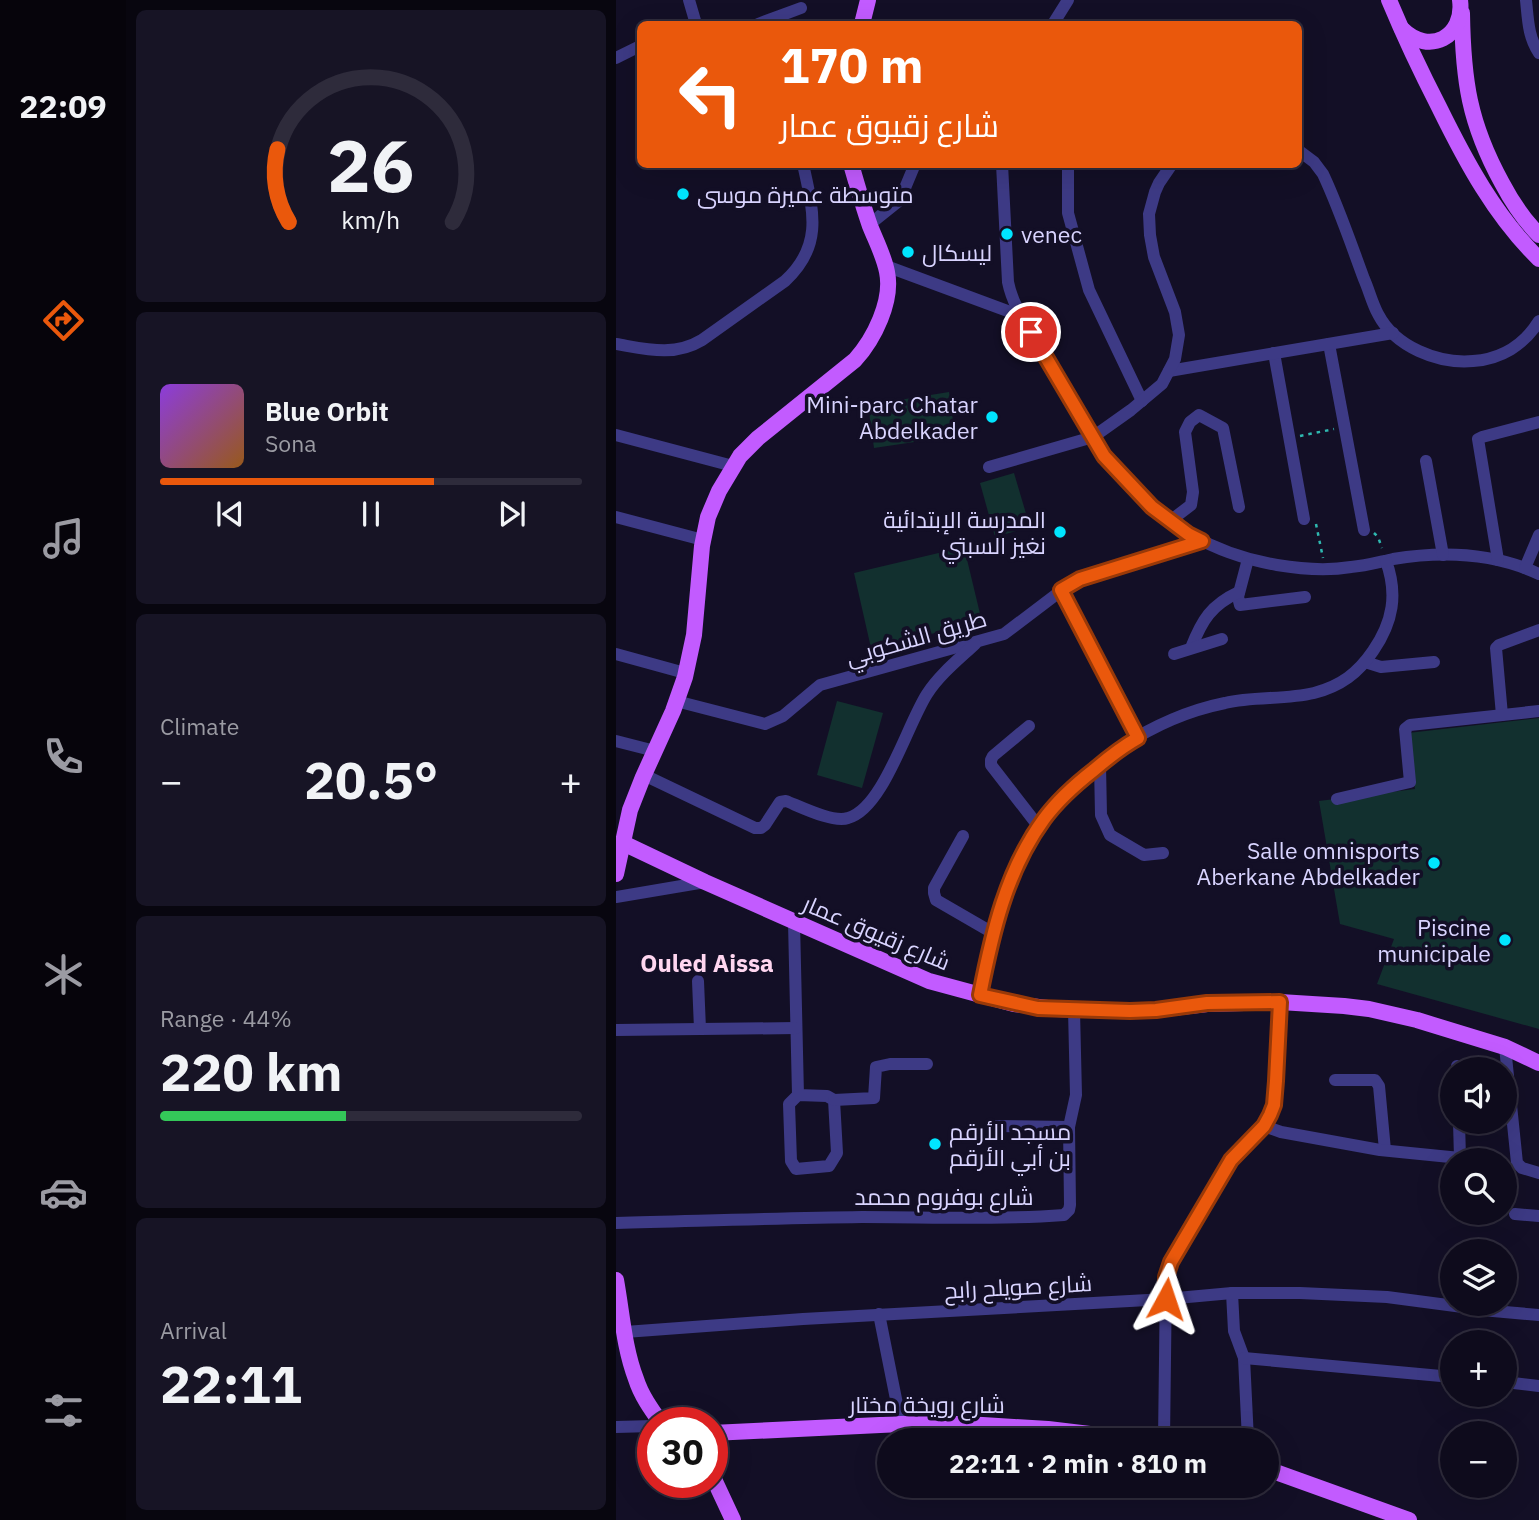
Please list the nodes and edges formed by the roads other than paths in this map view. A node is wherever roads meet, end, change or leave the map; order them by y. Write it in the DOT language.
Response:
graph roads {
  1 [pos="689,0"];
  2 [pos="868,0"];
  3 [pos="1068,0"];
  4 [pos="1389,0"];
  5 [pos="1397,0"];
  6 [pos="1526,0"];
  7 [pos="1461,3"];
  8 [pos="801,4"];
  9 [pos="1396,17"];
  10 [pos="692,21"];
  11 [pos="764,21"];
  12 [pos="863,21"];
  13 [pos="1055,21"];
  14 [pos="637,48"];
  15 [pos="1539,53"];
  16 [pos="616,58"];
  17 [pos="1302,153"];
  18 [pos="804,168"];
  19 [pos="852,168"];
  20 [pos="913,168"];
  21 [pos="1002,168"];
  22 [pos="1068,168"];
  23 [pos="1169,168"];
  24 [pos="870,224"];
  25 [pos="1539,235"];
  26 [pos="1539,260"];
  27 [pos="886,266"];
  28 [pos="1021,316"];
  29 [pos="1539,321"];
  30 [pos="1394,333"];
  31 [pos="616,344"];
  32 [pos="1329,344"];
  33 [pos="1274,353"];
  34 [pos="1170,371"];
  35 [pos="1142,401"];
  36 [pos="1539,422"];
  37 [pos="616,435"];
  38 [pos="1093,437"];
  39 [pos="1426,461"];
  40 [pos="733,466"];
  41 [pos="989,467"];
  42 [pos="1238,507"];
  43 [pos="616,517"];
  44 [pos="1304,519"];
  45 [pos="1170,521"];
  46 [pos="1364,530"];
  47 [pos="1539,535"];
  48 [pos="703,540"];
  49 [pos="1202,541"];
  50 [pos="1443,555"];
  51 [pos="1248,559"];
  52 [pos="1498,560"];
  53 [pos="1386,561"];
  54 [pos="1525,568"];
  55 [pos="1539,574"];
  56 [pos="1061,590"];
  57 [pos="1239,592"];
  58 [pos="1305,597"];
  59 [pos="1539,630"];
  60 [pos="1222,639"];
  61 [pos="978,641"];
  62 [pos="1191,648"];
  63 [pos="616,654"];
  64 [pos="1174,654"];
  65 [pos="1365,662"];
  66 [pos="1434,662"];
  67 [pos="685,673"];
  68 [pos="676,701"];
  69 [pos="1539,711"];
  70 [pos="1502,715"];
  71 [pos="1029,726"];
  72 [pos="1138,738"];
  73 [pos="616,741"];
  74 [pos="654,751"];
  75 [pos="1100,765"];
  76 [pos="643,775"];
  77 [pos="1337,799"];
  78 [pos="621,822"];
  79 [pos="1039,827"];
  80 [pos="963,836"];
  81 [pos="623,843"];
  82 [pos="1163,853"];
  83 [pos="616,874"];
  84 [pos="705,882"];
  85 [pos="616,897"];
  86 [pos="794,922"];
  87 [pos="993,933"];
  88 [pos="698,981"];
  89 [pos="980,995"];
  90 [pos="1280,1002"];
  91 [pos="1074,1010"];
  92 [pos="796,1028"];
  93 [pos="700,1029"];
  94 [pos="616,1030"];
  95 [pos="1505,1047"];
  96 [pos="1539,1063"];
  97 [pos="927,1064"];
  98 [pos="1335,1080"];
  99 [pos="798,1095"];
  100 [pos="834,1100"];
  101 [pos="993,1126"];
  102 [pos="1264,1126"];
  103 [pos="1069,1127"];
  104 [pos="1459,1134"];
  105 [pos="1385,1150"];
  106 [pos="1539,1173"];
  107 [pos="1517,1214"];
  108 [pos="1539,1216"];
  109 [pos="616,1223"];
  110 [pos="616,1280"];
  111 [pos="1232,1293"];
  112 [pos="1166,1299"];
  113 [pos="880,1314"];
  114 [pos="1539,1315"];
  115 [pos="625,1332"];
  116 [pos="1244,1358"];
  117 [pos="1440,1376"];
  118 [pos="1517,1383"];
  119 [pos="1539,1386"];
  120 [pos="650,1407"];
  121 [pos="901,1424"];
  122 [pos="637,1426"];
  123 [pos="616,1427"];
  124 [pos="1028,1428"];
  125 [pos="1164,1428"];
  126 [pos="1247,1428"];
  127 [pos="728,1432"];
  128 [pos="1279,1473"];
  129 [pos="723,1498"];
  130 [pos="733,1520"];
  131 [pos="1409,1520"];
  1 -- 10 [label="street"];
  2 -- 12 [label="main road"];
  3 -- 13 [label="street"];
  4 -- 9 [label="main road"];
  5 -- 9 [label="main road"];
  6 -- 15 [label="street"];
  7 -- 9 [label="main road"];
  7 -- 25 [label="main road"];
  8 -- 11 [label="street"];
  9 -- 26 [label="main road"];
  14 -- 16 [label="street"];
  17 -- 30 [label="street"];
  18 -- 31 [label="street"];
  19 -- 24 [label="main road"];
  20 -- 24 [label="street"];
  21 -- 28 [label="street"];
  22 -- 35 [label="street"];
  23 -- 34 [label="street"];
  24 -- 27 [label="main road"];
  27 -- 28 [label="street"];
  27 -- 40 [label="main road"];
  28 -- 38 [label="street"];
  29 -- 30 [label="street"];
  30 -- 32 [label="street"];
  32 -- 33 [label="street"];
  32 -- 46 [label="street"];
  33 -- 34 [label="street"];
  33 -- 44 [label="street"];
  34 -- 35 [label="street"];
  35 -- 38 [label="street"];
  36 -- 52 [label="street"];
  37 -- 40 [label="street"];
  38 -- 41 [label="street"];
  38 -- 45 [label="street"];
  39 -- 50 [label="street"];
  40 -- 48 [label="main road"];
  42 -- 45 [label="street"];
  43 -- 48 [label="street"];
  45 -- 49 [label="street"];
  47 -- 54 [label="street"];
  48 -- 67 [label="main road"];
  49 -- 51 [label="street"];
  49 -- 56 [label="street, طريق الشكوبي"];
  50 -- 52 [label="street"];
  50 -- 53 [label="street"];
  51 -- 53 [label="street"];
  51 -- 57 [label="street"];
  52 -- 54 [label="street"];
  53 -- 65 [label="street"];
  54 -- 55 [label="street"];
  56 -- 61 [label="street, طريق الشكوبي"];
  56 -- 72 [label="street"];
  57 -- 58 [label="street"];
  57 -- 62 [label="street"];
  59 -- 70 [label="street"];
  60 -- 62 [label="street"];
  61 -- 68 [label="street, طريق الشكوبي"];
  61 -- 76 [label="street"];
  62 -- 64 [label="street"];
  63 -- 67 [label="street"];
  65 -- 66 [label="street"];
  65 -- 72 [label="street"];
  67 -- 68 [label="main road"];
  68 -- 74 [label="main road"];
  69 -- 70 [label="street"];
  70 -- 77 [label="street"];
  71 -- 79 [label="street"];
  72 -- 75 [label="street"];
  73 -- 74 [label="street"];
  74 -- 76 [label="main road"];
  75 -- 79 [label="street"];
  75 -- 82 [label="street"];
  76 -- 78 [label="main road"];
  78 -- 81 [label="main road"];
  79 -- 87 [label="street"];
  80 -- 87 [label="street"];
  81 -- 83 [label="main road"];
  81 -- 84 [label="main road, شارع زقيوق عمار"];
  84 -- 85 [label="street"];
  84 -- 86 [label="main road, شارع زقيوق عمار"];
  86 -- 89 [label="main road, شارع زقيوق عمار"];
  86 -- 92 [label="street"];
  87 -- 89 [label="street"];
  88 -- 93 [label="street"];
  89 -- 91 [label="main road, شارع زقيوق عمار"];
  90 -- 91 [label="main road, شارع زقيوق عمار"];
  90 -- 95 [label="main road, شارع زقيوق عمار"];
  90 -- 102 [label="street"];
  91 -- 103 [label="street, شارع بوفروم محمد"];
  92 -- 93 [label="street"];
  92 -- 99 [label="street"];
  93 -- 94 [label="street"];
  95 -- 96 [label="main road, شارع زقيوق عمار"];
  95 -- 106 [label="street"];
  97 -- 100 [label="street"];
  98 -- 105 [label="street"];
  99 -- 100 [label="street"];
  99 -- 100 [label="street"];
  101 -- 103 [label="street"];
  102 -- 105 [label="street"];
  102 -- 112 [label="street"];
  103 -- 109 [label="street, شارع بوفروم محمد"];
  104 -- 105 [label="street"];
  107 -- 108 [label="street"];
  110 -- 115 [label="main road"];
  111 -- 112 [label="street, شارع صويلح رابح"];
  111 -- 114 [label="street, شارع صويلح رابح"];
  111 -- 116 [label="street"];
  112 -- 113 [label="street, شارع صويلح رابح"];
  112 -- 125 [label="street"];
  113 -- 115 [label="street, شارع صويلح رابح"];
  113 -- 121 [label="street"];
  115 -- 120 [label="main road"];
  116 -- 117 [label="street"];
  116 -- 126 [label="street"];
  118 -- 119 [label="street"];
  121 -- 124 [label="main road, شارع رويخة مختار"];
  121 -- 127 [label="main road, شارع رويخة مختار"];
  122 -- 123 [label="street"];
  128 -- 131 [label="main road"];
  129 -- 130 [label="main road"];
}
